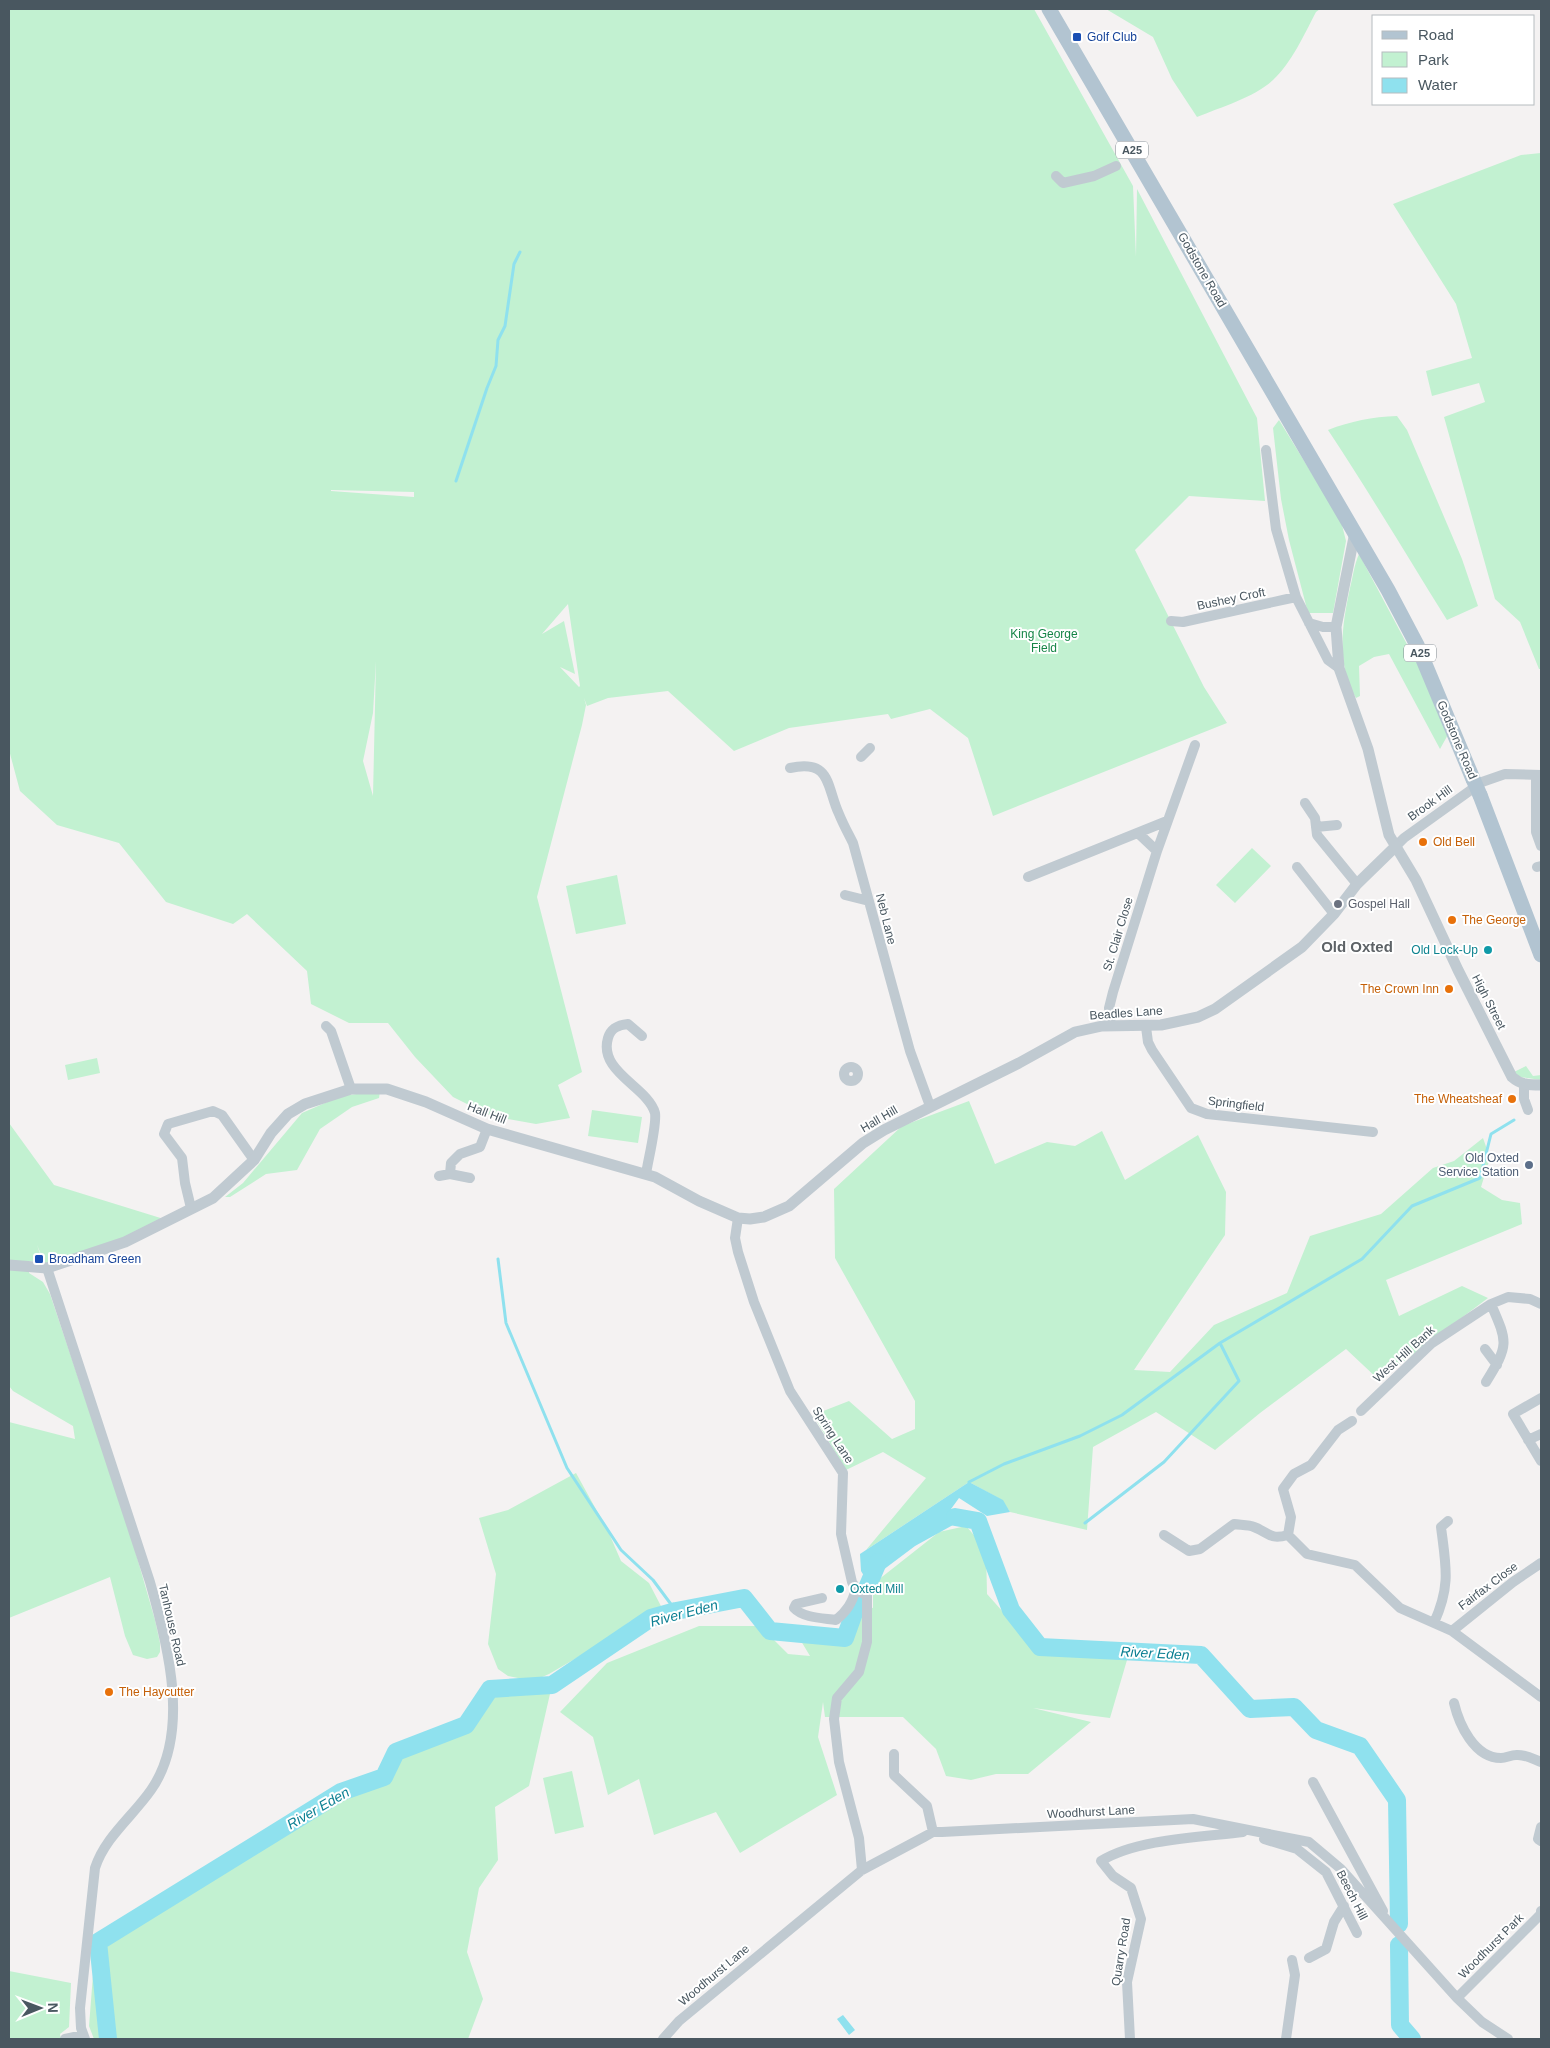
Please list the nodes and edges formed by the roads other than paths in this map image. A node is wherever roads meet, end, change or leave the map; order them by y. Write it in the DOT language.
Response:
graph roads {
  1 [pos="1049,9"];
  2 [pos="1116,166"];
  3 [pos="1056,176"];
  4 [pos="1266,450"];
  5 [pos="1355,532"];
  6 [pos="1296,598"];
  7 [pos="1171,622"];
  8 [pos="1309,623"];
  9 [pos="1336,627"];
  10 [pos="1339,668"];
  11 [pos="1195,746"];
  12 [pos="870,748"];
  13 [pos="861,757"];
  14 [pos="790,768"];
  15 [pos="1539,775"];
  16 [pos="1305,803"];
  17 [pos="1168,821"];
  18 [pos="1337,825"];
  19 [pos="1316,827"];
  20 [pos="1138,833"];
  21 [pos="1541,846"];
  22 [pos="1395,847"];
  23 [pos="1157,851"];
  24 [pos="1296,867"];
  25 [pos="1028,877"];
  26 [pos="1357,884"];
  27 [pos="845,895"];
  28 [pos="869,901"];
  29 [pos="1334,914"];
  30 [pos="1541,955"];
  31 [pos="326,1026"];
  32 [pos="1111,1026"];
  33 [pos="1146,1027"];
  34 [pos="642,1036"];
  35 [pos="1524,1084"];
  36 [pos="1541,1085"];
  37 [pos="351,1089"];
  38 [pos="930,1106"];
  39 [pos="1528,1110"];
  40 [pos="487,1129"];
  41 [pos="1373,1132"];
  42 [pos="254,1160"];
  43 [pos="450,1174"];
  44 [pos="646,1174"];
  45 [pos="438,1176"];
  46 [pos="470,1178"];
  47 [pos="191,1208"];
  48 [pos="738,1218"];
  49 [pos="9,1265"];
  50 [pos="47,1268"];
  51 [pos="1491,1304"];
  52 [pos="1541,1304"];
  53 [pos="1485,1349"];
  54 [pos="1497,1365"];
  55 [pos="1486,1382"];
  56 [pos="1541,1398"];
  57 [pos="1361,1411"];
  58 [pos="1352,1421"];
  59 [pos="1541,1434"];
  60 [pos="1528,1440"];
  61 [pos="1541,1461"];
  62 [pos="1440,1525"];
  63 [pos="1164,1534"];
  64 [pos="1288,1535"];
  65 [pos="1541,1563"];
  66 [pos="856,1589"];
  67 [pos="822,1598"];
  68 [pos="1434,1623"];
  69 [pos="1452,1631"];
  70 [pos="1541,1697"];
  71 [pos="1454,1703"];
  72 [pos="894,1754"];
  73 [pos="1541,1762"];
  74 [pos="1313,1782"];
  75 [pos="1541,1827"];
  76 [pos="1255,1831"];
  77 [pos="933,1832"];
  78 [pos="1244,1832"];
  79 [pos="1541,1841"];
  80 [pos="862,1870"];
  81 [pos="1344,1906"];
  82 [pos="1541,1911"];
  83 [pos="1391,1926"];
  84 [pos="1357,1932"];
  85 [pos="1309,1958"];
  86 [pos="1292,1960"];
  87 [pos="1457,1998"];
  88 [pos="84,2037"];
  89 [pos="65,2039"];
  90 [pos="663,2039"];
  91 [pos="1130,2039"];
  92 [pos="1286,2039"];
  93 [pos="1508,2039"];
  1 -- 5 [label="main road, Godstone Road / A25"];
  2 -- 3 [label="street"];
  4 -- 6 [label="street"];
  5 -- 9 [label="street"];
  5 -- 30 [label="main road, Godstone Road / A25, bridge"];
  6 -- 7 [label="street, Bushey Croft"];
  6 -- 8 [label="street"];
  8 -- 9 [label="street"];
  8 -- 10 [label="street"];
  9 -- 10 [label="street"];
  10 -- 22 [label="street"];
  11 -- 17 [label="street, St. Clair Close"];
  12 -- 13 [label="street"];
  14 -- 28 [label="street, Neb Lane"];
  15 -- 21 [label="street"];
  15 -- 22 [label="street, Brook Hill"];
  16 -- 19 [label="street"];
  17 -- 20 [label="street"];
  17 -- 23 [label="street, St. Clair Close"];
  18 -- 19 [label="street"];
  19 -- 26 [label="street"];
  20 -- 23 [label="street"];
  20 -- 25 [label="street"];
  22 -- 26 [label="street, Beadles Lane"];
  22 -- 35 [label="street, High Street"];
  23 -- 32 [label="street, St. Clair Close"];
  24 -- 29 [label="street"];
  26 -- 29 [label="street, Beadles Lane"];
  27 -- 28 [label="street"];
  28 -- 38 [label="street, Neb Lane"];
  29 -- 33 [label="street, Beadles Lane"];
  31 -- 37 [label="street"];
  32 -- 33 [label="street, Beadles Lane"];
  32 -- 38 [label="street, Beadles Lane"];
  33 -- 41 [label="street, Springfield"];
  34 -- 44 [label="street"];
  35 -- 36 [label="street"];
  35 -- 39 [label="street"];
  37 -- 40 [label="street, Hall Hill"];
  37 -- 42 [label="street, Hall Hill"];
  38 -- 48 [label="street, Hall Hill"];
  40 -- 43 [label="street"];
  40 -- 44 [label="street, Hall Hill"];
  42 -- 47 [label="street, Hall Hill"];
  42 -- 47 [label="street"];
  43 -- 45 [label="street"];
  43 -- 46 [label="street"];
  44 -- 48 [label="street, Hall Hill"];
  47 -- 50 [label="street, Hall Hill"];
  48 -- 66 [label="street, Spring Lane"];
  49 -- 50 [label="street"];
  50 -- 88 [label="street, Tanhouse Road"];
  51 -- 52 [label="street, West Hill Bank"];
  51 -- 54 [label="street"];
  51 -- 57 [label="street, West Hill Bank"];
  53 -- 54 [label="street"];
  54 -- 55 [label="street"];
  56 -- 60 [label="street"];
  58 -- 64 [label="street"];
  59 -- 60 [label="street"];
  60 -- 61 [label="street"];
  62 -- 68 [label="street"];
  63 -- 64 [label="street"];
  64 -- 68 [label="street"];
  65 -- 69 [label="street, Fairfax Close"];
  66 -- 67 [label="street"];
  66 -- 80 [label="street, Spring Lane"];
  68 -- 69 [label="street"];
  69 -- 70 [label="street"];
  71 -- 73 [label="street"];
  72 -- 77 [label="street"];
  74 -- 83 [label="street"];
  75 -- 79 [label="street"];
  76 -- 77 [label="street, Woodhurst Lane"];
  76 -- 78 [label="street, Quarry Road"];
  76 -- 83 [label="street, Woodhurst Lane"];
  77 -- 80 [label="street, Woodhurst Lane"];
  78 -- 81 [label="street, Beech Hill"];
  78 -- 91 [label="street, Quarry Road"];
  80 -- 90 [label="street, Woodhurst Lane"];
  81 -- 84 [label="street, Beech Hill"];
  81 -- 85 [label="street"];
  82 -- 87 [label="street, Woodhurst Park"];
  83 -- 87 [label="street, Woodhurst Lane"];
  86 -- 92 [label="street"];
  87 -- 93 [label="street, Woodhurst Lane"];
  88 -- 89 [label="street"];
}
